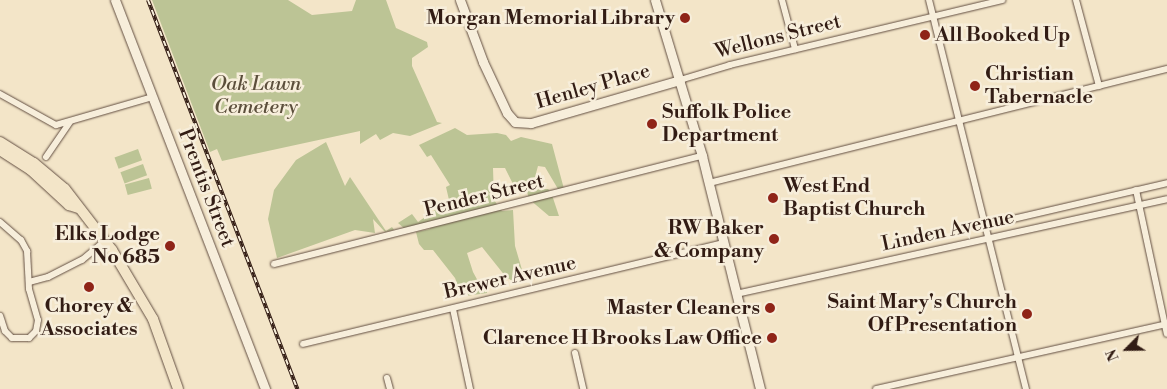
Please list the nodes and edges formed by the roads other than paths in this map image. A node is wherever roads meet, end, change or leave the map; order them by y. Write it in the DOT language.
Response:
graph roads {
  1 [pos="115,0"];
  2 [pos="460,0"];
  3 [pos="654,0"];
  4 [pos="782,0"];
  5 [pos="929,0"];
  6 [pos="1002,0"];
  7 [pos="1076,0"];
  8 [pos="933,16"];
  9 [pos="794,49"];
  10 [pos="1167,69"];
  11 [pos="680,80"];
  12 [pos="1099,86"];
  13 [pos="2,95"];
  14 [pos="153,97"];
  15 [pos="0,103"];
  16 [pos="960,120"];
  17 [pos="70,122"];
  18 [pos="0,142"];
  19 [pos="0,150"];
  20 [pos="702,156"];
  21 [pos="46,157"];
  22 [pos="709,182"];
  23 [pos="1167,183"];
  24 [pos="1136,190"];
  25 [pos="1167,199"];
  26 [pos="1139,205"];
  27 [pos="78,208"];
  28 [pos="0,222"];
  29 [pos="987,225"];
  30 [pos="990,239"];
  31 [pos="106,241"];
  32 [pos="724,243"];
  33 [pos="274,264"];
  34 [pos="29,282"];
  35 [pos="736,294"];
  36 [pos="453,308"];
  37 [pos="0,316"];
  38 [pos="1166,324"];
  39 [pos="1167,334"];
  40 [pos="303,344"];
  41 [pos="575,353"];
  42 [pos="1019,357"];
  43 [pos="387,378"];
  44 [pos="178,389"];
  45 [pos="265,389"];
  46 [pos="390,389"];
  47 [pos="470,389"];
  48 [pos="583,389"];
  49 [pos="760,389"];
  50 [pos="876,389"];
  51 [pos="1026,389"];
  1 -- 14 [label="street, Prentis Street"];
  2 -- 11 [label="street, Henley Place"];
  3 -- 11 [label="street"];
  4 -- 9 [label="street"];
  5 -- 8 [label="street"];
  6 -- 8 [label="street, Wellons Street"];
  7 -- 12 [label="street"];
  8 -- 9 [label="street, Wellons Street"];
  8 -- 16 [label="street"];
  9 -- 11 [label="street, Wellons Street"];
  10 -- 12 [label="street"];
  11 -- 20 [label="street"];
  12 -- 16 [label="street"];
  13 -- 15 [label="street"];
  13 -- 17 [label="street"];
  14 -- 17 [label="street"];
  14 -- 45 [label="street, Prentis Street"];
  16 -- 22 [label="street"];
  16 -- 29 [label="street"];
  17 -- 21 [label="street"];
  18 -- 27 [label="main road"];
  19 -- 27 [label="main road"];
  20 -- 22 [label="street"];
  20 -- 33 [label="street, Pender Street"];
  22 -- 32 [label="street"];
  23 -- 24 [label="street, Linden Avenue"];
  24 -- 26 [label="street"];
  24 -- 29 [label="street, Linden Avenue"];
  25 -- 26 [label="street, Linden Avenue"];
  26 -- 30 [label="street, Linden Avenue"];
  26 -- 38 [label="street"];
  27 -- 31 [label="main road"];
  28 -- 34 [label="street"];
  29 -- 30 [label="street"];
  30 -- 35 [label="street, Linden Avenue"];
  30 -- 42 [label="street"];
  31 -- 34 [label="street"];
  31 -- 44 [label="main road"];
  32 -- 35 [label="street"];
  32 -- 36 [label="street, Brewer Avenue"];
  34 -- 37 [label="street"];
  35 -- 49 [label="street"];
  36 -- 40 [label="street, Brewer Avenue"];
  36 -- 47 [label="street"];
  38 -- 39 [label="street"];
  38 -- 42 [label="street"];
  41 -- 48 [label="street"];
  42 -- 50 [label="street"];
  42 -- 51 [label="street"];
  43 -- 46 [label="street"];
}
